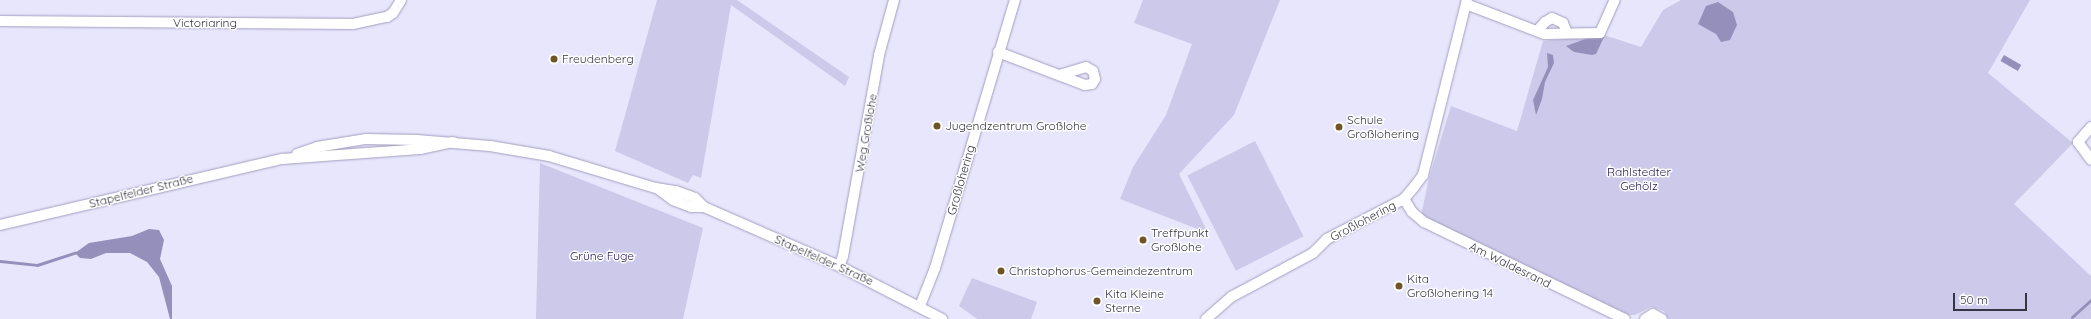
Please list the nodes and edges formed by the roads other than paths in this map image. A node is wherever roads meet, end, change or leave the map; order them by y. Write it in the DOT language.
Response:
graph roads {
  1 [pos="401,0"];
  2 [pos="894,0"];
  3 [pos="1015,0"];
  4 [pos="1615,0"];
  5 [pos="1466,2"];
  6 [pos="0,21"];
  7 [pos="1537,31"];
  8 [pos="1567,33"];
  9 [pos="998,52"];
  10 [pos="1060,75"];
  11 [pos="2091,127"];
  12 [pos="453,142"];
  13 [pos="282,159"];
  14 [pos="2091,160"];
  15 [pos="1404,199"];
  16 [pos="0,225"];
  17 [pos="839,266"];
  18 [pos="920,306"];
  19 [pos="942,319"];
  20 [pos="1206,319"];
  21 [pos="1625,319"];
  22 [pos="1645,319"];
  23 [pos="1662,319"];
  1 -- 6 [label="street, Victoriaring"];
  2 -- 17 [label="street, Weg Großlohe"];
  3 -- 9 [label="street, Großlohering"];
  4 -- 8 [label="street"];
  5 -- 7 [label="street"];
  5 -- 15 [label="street, Großlohering"];
  7 -- 8 [label="street"];
  7 -- 8 [label="street"];
  9 -- 10 [label="street"];
  9 -- 18 [label="street, Großlohering"];
  11 -- 14 [label="street"];
  12 -- 13 [label="street, Stapelfelder Straße"];
  12 -- 13 [label="street, Stapelfelder Straße"];
  12 -- 17 [label="street, Stapelfelder Straße"];
  13 -- 16 [label="street, Stapelfelder Straße"];
  15 -- 20 [label="street, Großlohering"];
  15 -- 21 [label="street, Am Waldesrand"];
  17 -- 18 [label="street, Stapelfelder Straße"];
  18 -- 19 [label="street, Stapelfelder Straße"];
  22 -- 23 [label="street"];
}
